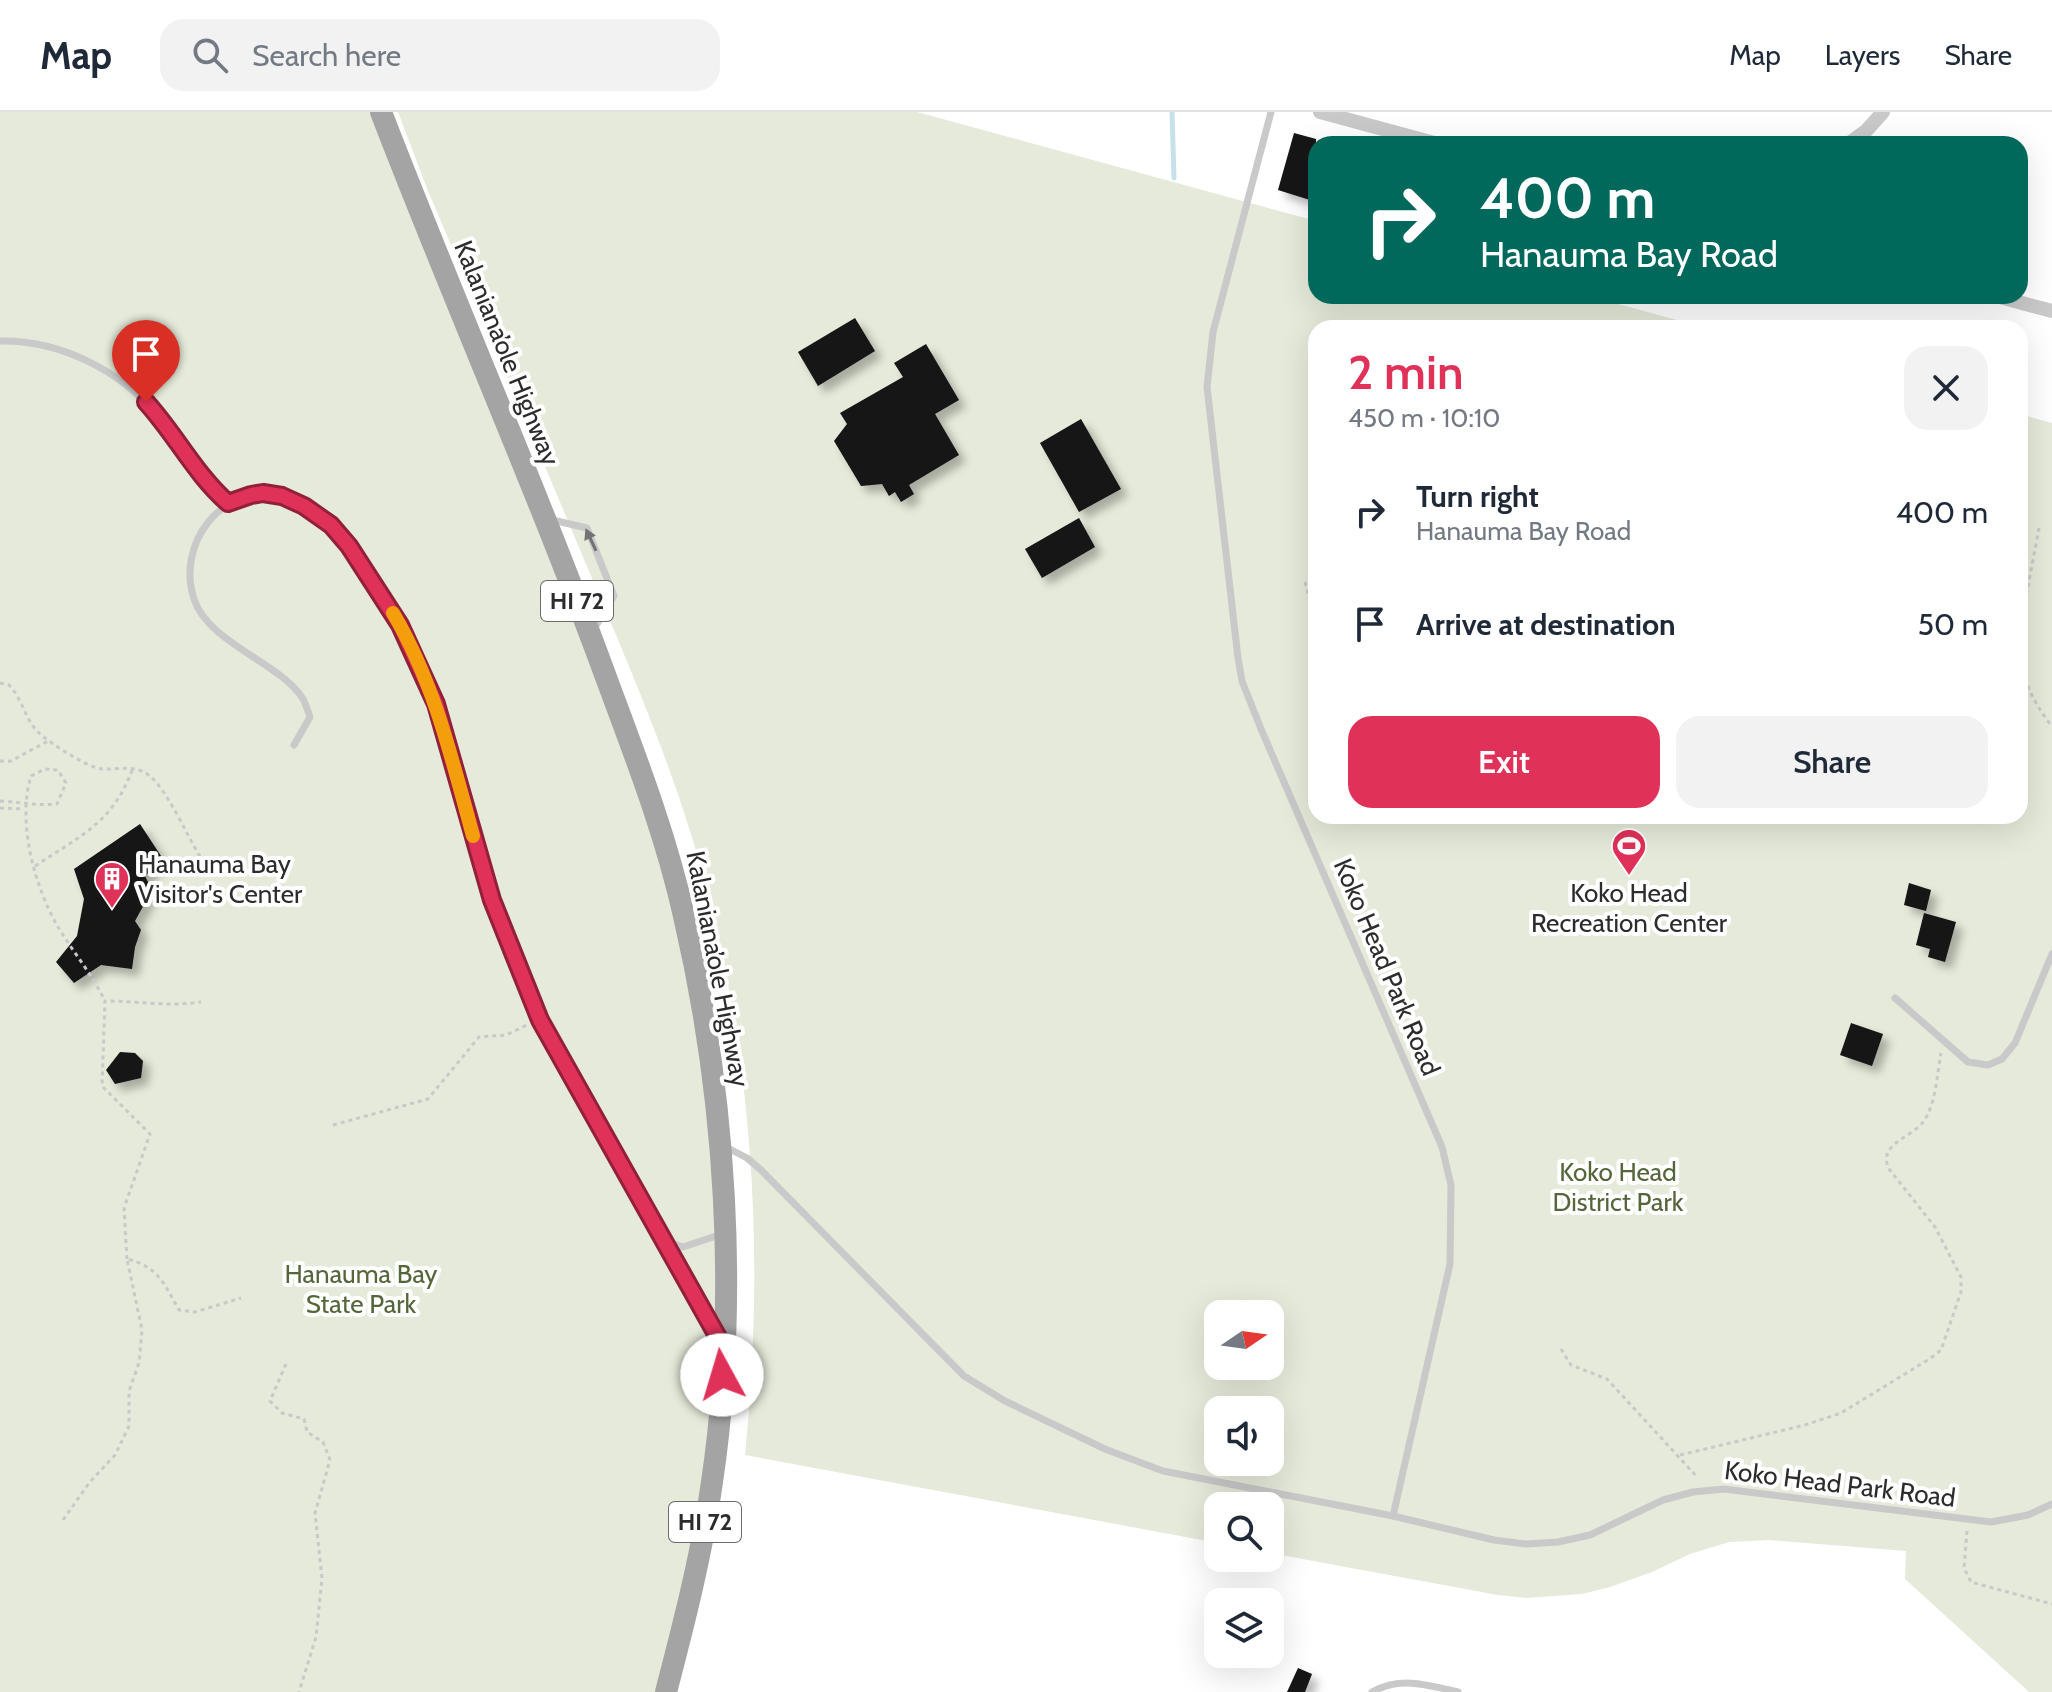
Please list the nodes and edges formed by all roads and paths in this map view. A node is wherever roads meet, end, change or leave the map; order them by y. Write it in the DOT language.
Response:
graph roads {
  1 [pos="381,112"];
  2 [pos="1271,112"];
  3 [pos="1320,112"];
  4 [pos="1883,112"];
  5 [pos="1408,136"];
  6 [pos="1859,136"];
  7 [pos="2026,304"];
  8 [pos="2052,311"];
  9 [pos="0,341"];
  10 [pos="228,503"];
  11 [pos="544,518"];
  12 [pos="2039,528"];
  13 [pos="1305,582"];
  14 [pos="1308,592"];
  15 [pos="2028,597"];
  16 [pos="591,635"];
  17 [pos="0,683"];
  18 [pos="2028,686"];
  19 [pos="2052,727"];
  20 [pos="50,740"];
  21 [pos="294,745"];
  22 [pos="0,761"];
  23 [pos="133,768"];
  24 [pos="0,801"];
  25 [pos="24,802"];
  26 [pos="0,808"];
  27 [pos="25,809"];
  28 [pos="205,857"];
  29 [pos="35,866"];
  30 [pos="2052,954"];
  31 [pos="1895,998"];
  32 [pos="105,1001"];
  33 [pos="201,1002"];
  34 [pos="540,1020"];
  35 [pos="1943,1042"];
  36 [pos="333,1125"];
  37 [pos="722,1145"];
  38 [pos="724,1233"];
  39 [pos="663,1240"];
  40 [pos="127,1259"];
  41 [pos="241,1298"];
  42 [pos="724,1348"];
  43 [pos="1561,1349"];
  44 [pos="286,1364"];
  45 [pos="1680,1455"];
  46 [pos="1708,1490"];
  47 [pos="2052,1504"];
  48 [pos="1393,1516"];
  49 [pos="1968,1519"];
  50 [pos="63,1520"];
  51 [pos="2052,1604"];
  52 [pos="299,1692"];
  53 [pos="666,1692"];
  54 [pos="1372,1692"];
  55 [pos="1458,1692"];
  1 -- 11 [label="main road, Kalaniana’ole Highway / HI 72"];
  2 -- 48 [label="lane, Koko Head Park Road"];
  3 -- 5 [label="street"];
  4 -- 6 [label="street"];
  7 -- 8 [label="street"];
  9 -- 10 [label="lane"];
  10 -- 21 [label="lane"];
  10 -- 34 [label="lane"];
  11 -- 16 [label="main road, Kalaniana’ole Highway / HI 72"];
  16 -- 11 [label="lane, one-way"];
  12 -- 15 [label="path"];
  13 -- 14 [label="path"];
  16 -- 37 [label="main road, Kalaniana’ole Highway / HI 72"];
  17 -- 20 [label="path"];
  18 -- 19 [label="path"];
  20 -- 22 [label="path"];
  20 -- 23 [label="path"];
  23 -- 28 [label="path"];
  23 -- 29 [label="path"];
  24 -- 25 [label="path"];
  25 -- 25 [label="path"];
  25 -- 27 [label="path"];
  26 -- 27 [label="path"];
  27 -- 29 [label="path"];
  29 -- 32 [label="path"];
  30 -- 35 [label="lane"];
  31 -- 35 [label="lane"];
  32 -- 33 [label="path"];
  32 -- 40 [label="path"];
  34 -- 36 [label="path"];
  34 -- 39 [label="lane"];
  35 -- 45 [label="path"];
  37 -- 38 [label="main road, Kalaniana’ole Highway / HI 72"];
  37 -- 48 [label="lane, Koko Head Park Road"];
  38 -- 39 [label="lane"];
  38 -- 42 [label="main road, Kalaniana’ole Highway / HI 72"];
  39 -- 42 [label="lane"];
  40 -- 41 [label="path"];
  40 -- 50 [label="path"];
  42 -- 53 [label="main road, Kalaniana’ole Highway / HI 72"];
  43 -- 45 [label="path"];
  44 -- 52 [label="path"];
  45 -- 46 [label="path"];
  46 -- 48 [label="lane, Koko Head Park Road"];
  46 -- 49 [label="lane, Koko Head Park Road"];
  47 -- 49 [label="lane, Koko Head Park Road"];
  49 -- 51 [label="path"];
  54 -- 55 [label="lane"];
}
